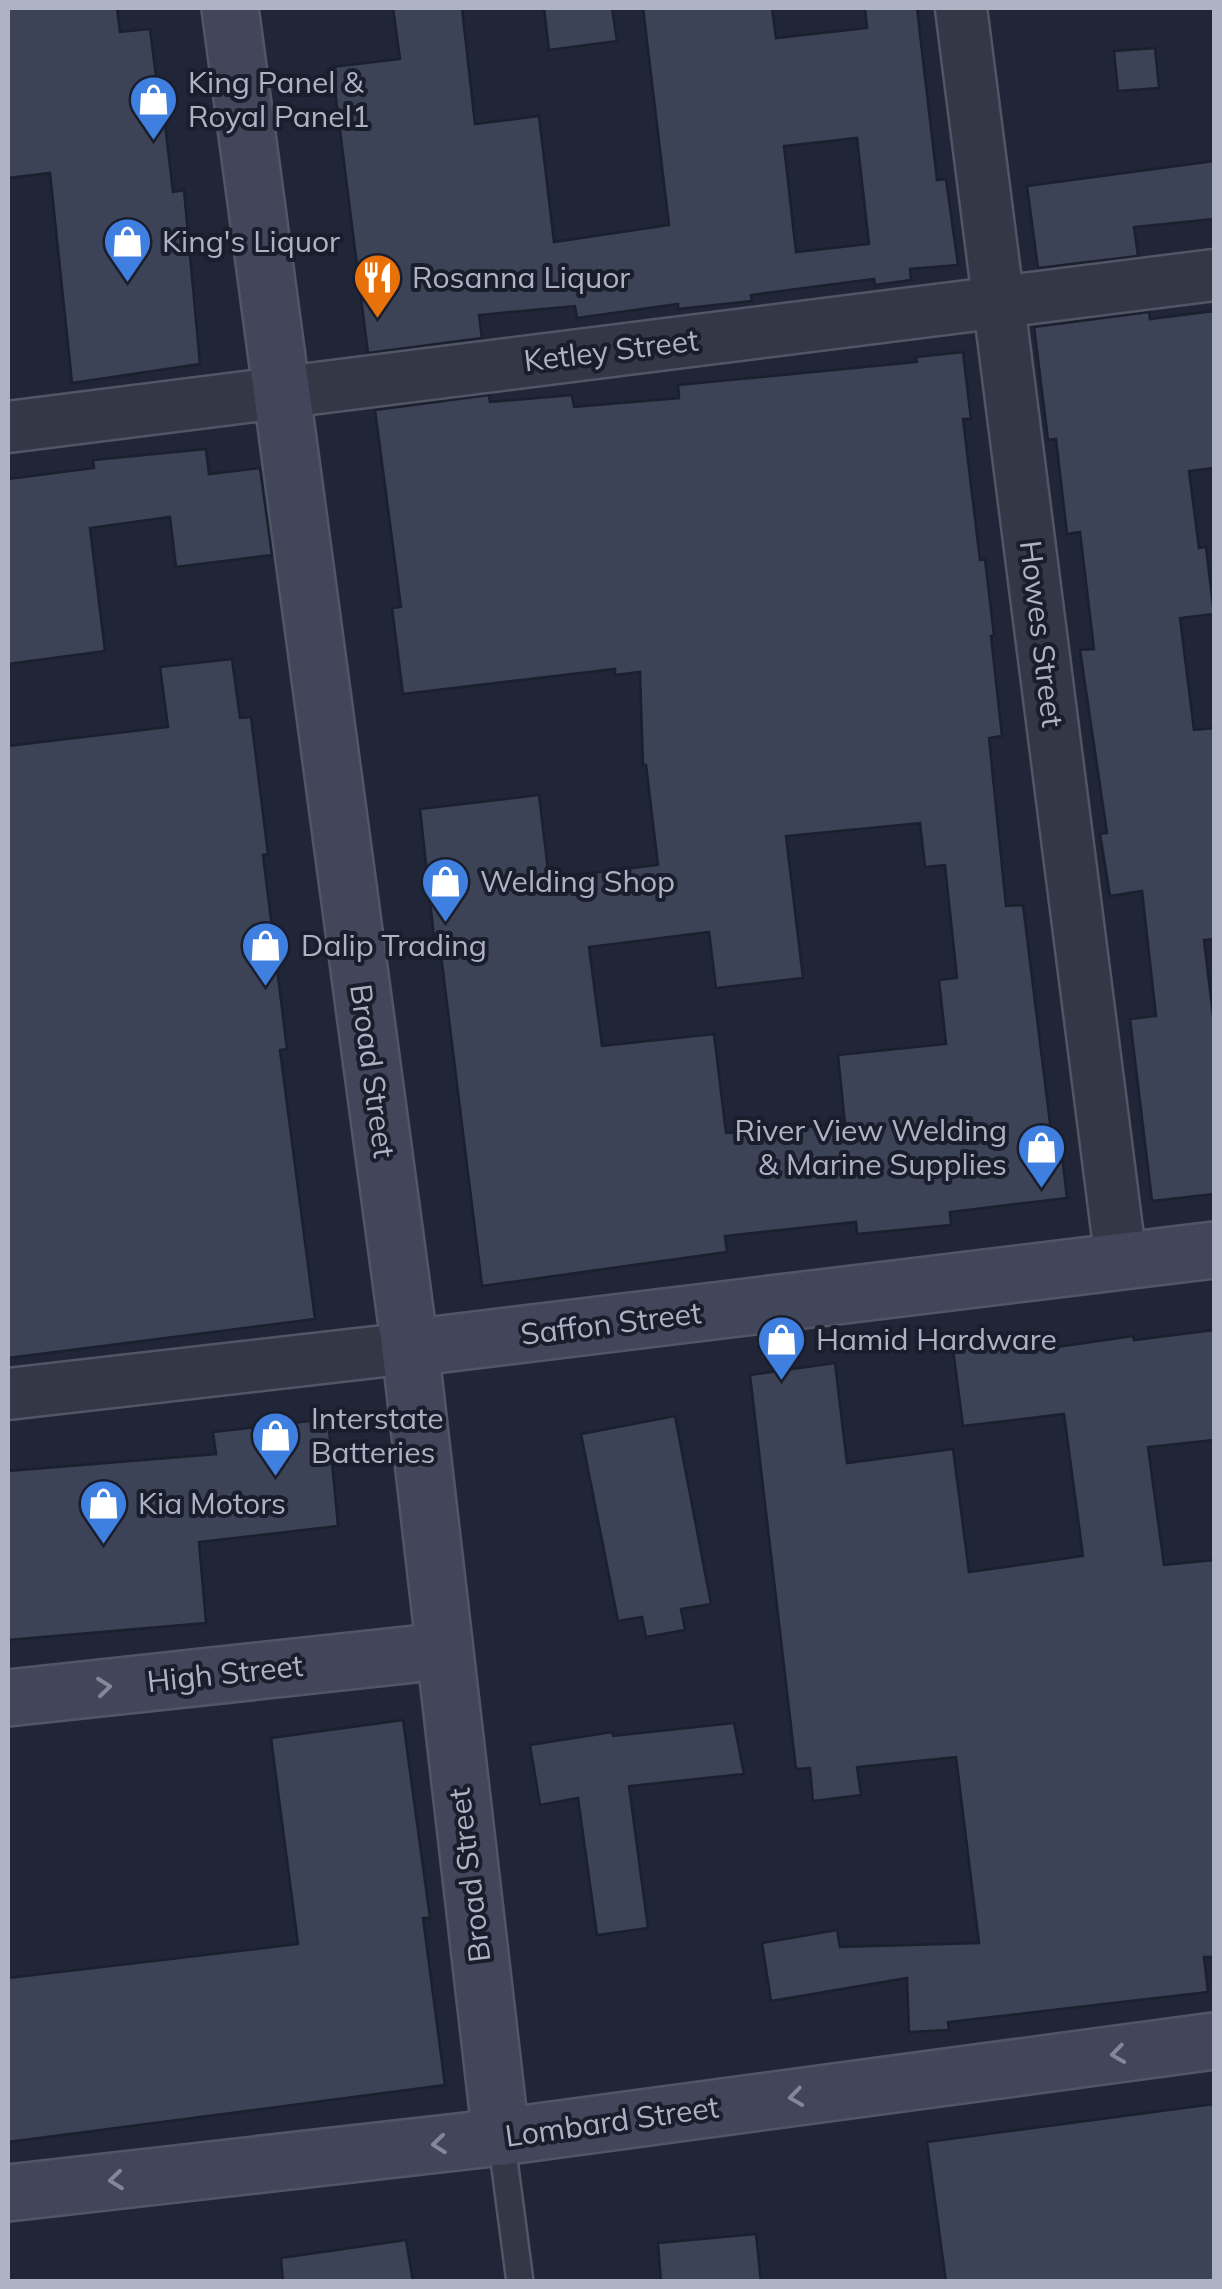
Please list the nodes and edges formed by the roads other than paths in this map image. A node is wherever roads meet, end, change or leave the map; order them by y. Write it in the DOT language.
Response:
graph roads {
  1 [pos="230,8"];
  2 [pos="961,8"];
  3 [pos="1214,275"];
  4 [pos="999,302"];
  5 [pos="281,392"];
  6 [pos="8,427"];
  7 [pos="1214,1250"];
  8 [pos="1121,1261"];
  9 [pos="410,1348"];
  10 [pos="8,1394"];
  11 [pos="444,1651"];
  12 [pos="8,1698"];
  13 [pos="1214,2041"];
  14 [pos="501,2137"];
  15 [pos="8,2193"];
  16 [pos="520,2282"];
  1 -- 5 [label="main road, Broad Street"];
  2 -- 4 [label="street, Howes Street"];
  3 -- 4 [label="street, Ketley Street"];
  4 -- 5 [label="street, Ketley Street"];
  4 -- 8 [label="street, Howes Street"];
  5 -- 6 [label="street, Ketley Street"];
  5 -- 9 [label="main road, Broad Street"];
  7 -- 8 [label="main road, Saffon Street"];
  8 -- 9 [label="main road, Saffon Street"];
  9 -- 10 [label="street, Saffon Street"];
  9 -- 11 [label="main road, Broad Street"];
  12 -- 11 [label="main road, High Street, one-way"];
  11 -- 14 [label="main road, Broad Street"];
  13 -- 14 [label="main road, Lombard Street, one-way"];
  14 -- 15 [label="main road, Lombard Street, one-way"];
  14 -- 16 [label="lane"];
}
